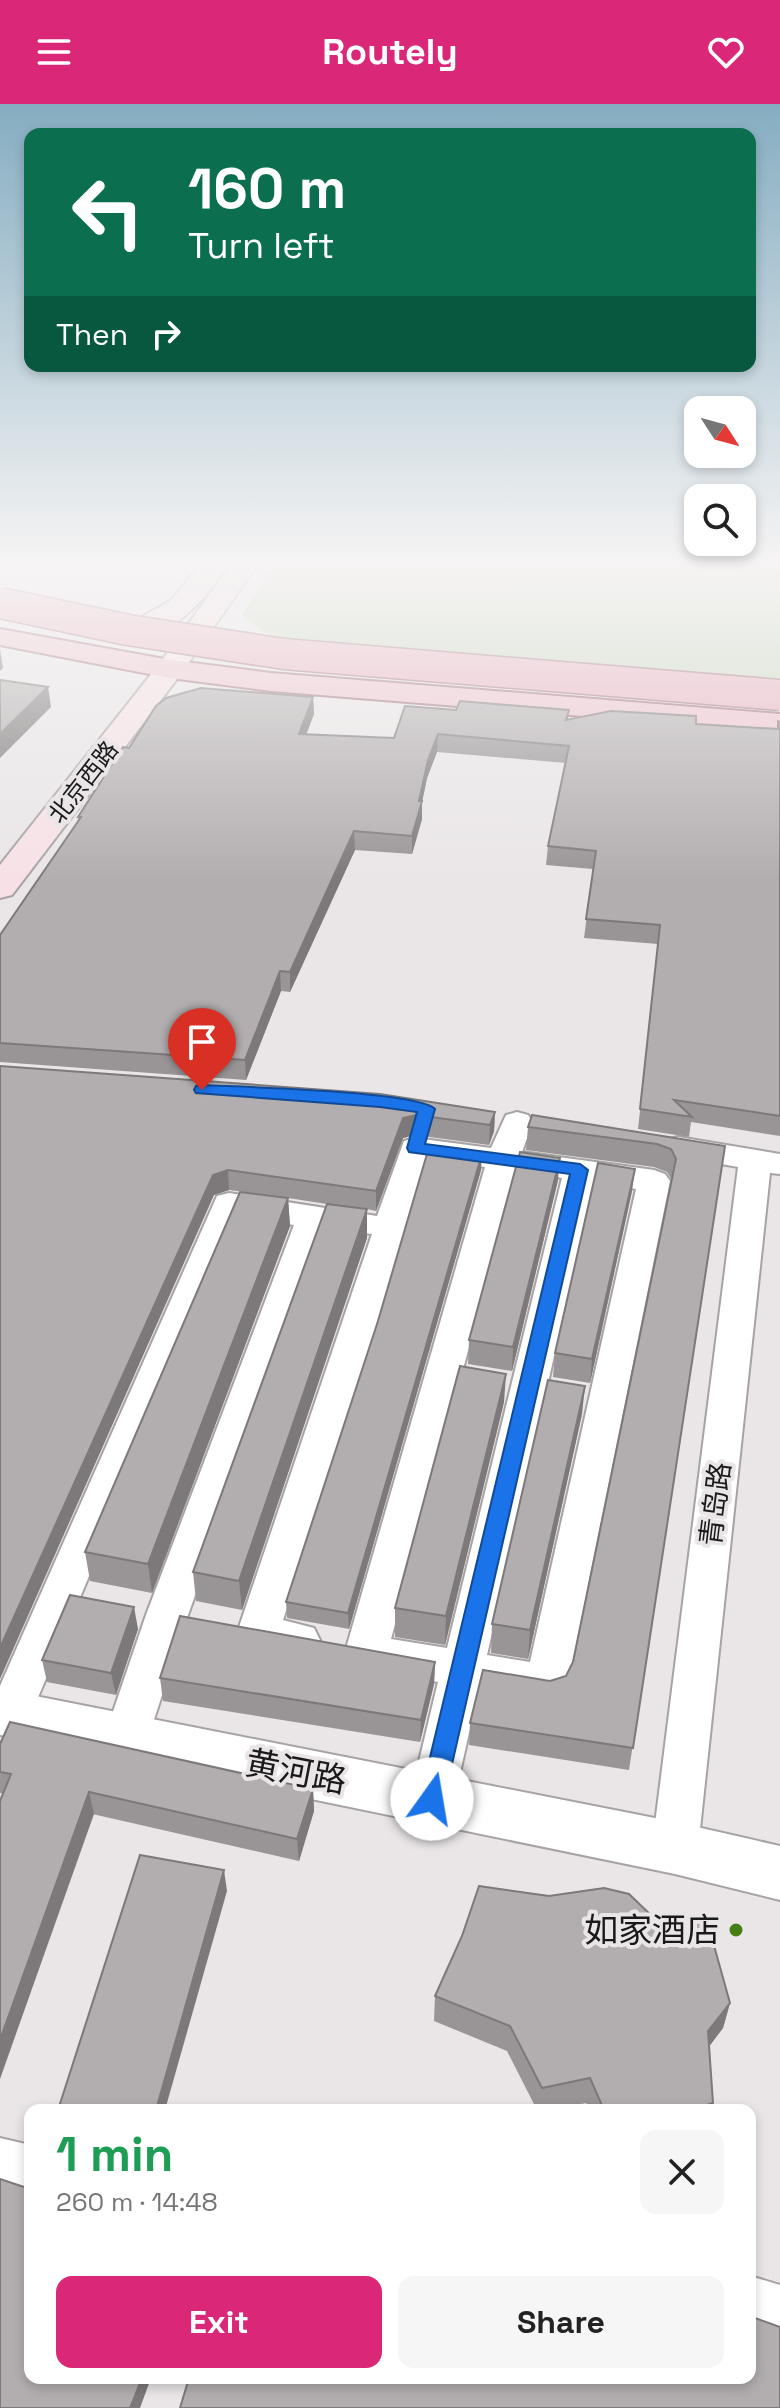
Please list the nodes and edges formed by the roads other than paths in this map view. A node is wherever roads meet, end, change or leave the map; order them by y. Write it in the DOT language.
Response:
graph roads {
  1 [pos="152,666"];
  2 [pos="173,666"];
  3 [pos="252,666"];
  4 [pos="423,666"];
  5 [pos="505,666"];
  6 [pos="170,669"];
  7 [pos="780,686"];
  8 [pos="780,695"];
  9 [pos="780,710"];
  10 [pos="780,723"];
  11 [pos="0,888"];
  12 [pos="517,1122"];
  13 [pos="651,1143"];
  14 [pos="503,1159"];
  15 [pos="767,1161"];
  16 [pos="580,1170"];
  17 [pos="314,1216"];
  18 [pos="390,1227"];
  19 [pos="526,1390"];
  20 [pos="198,1621"];
  21 [pos="366,1652"];
  22 [pos="463,1671"];
  23 [pos="4,1713"];
  24 [pos="126,1738"];
  25 [pos="432,1799"];
  26 [pos="675,1848"];
  27 [pos="780,1873"];
  28 [pos="0,2164"];
  29 [pos="24,2170"];
  30 [pos="756,2305"];
  31 [pos="780,2313"];
  1 -- 6 [label="main road"];
  2 -- 6 [label="main road, 北京西路"];
  3 -- 9 [label="highway"];
  4 -- 8 [label="highway, bridge"];
  5 -- 7 [label="main road"];
  6 -- 10 [label="main road"];
  6 -- 11 [label="main road, 北京西路"];
  12 -- 14 [label="street"];
  13 -- 15 [label="street"];
  14 -- 16 [label="street"];
  14 -- 18 [label="street"];
  14 -- 19 [label="street"];
  15 -- 26 [label="street, 青岛路"];
  16 -- 19 [label="street"];
  16 -- 19 [label="street"];
  17 -- 18 [label="street"];
  17 -- 20 [label="street"];
  17 -- 23 [label="street"];
  18 -- 20 [label="street"];
  19 -- 21 [label="street"];
  19 -- 22 [label="street"];
  19 -- 22 [label="street"];
  20 -- 21 [label="street"];
  20 -- 24 [label="street"];
  21 -- 22 [label="street"];
  22 -- 25 [label="street"];
  23 -- 24 [label="street, 黄河路"];
  24 -- 25 [label="street, 黄河路"];
  25 -- 26 [label="street, 黄河路"];
  26 -- 27 [label="street, 黄河路"];
  28 -- 29 [label="street"];
  30 -- 31 [label="street"];
}
